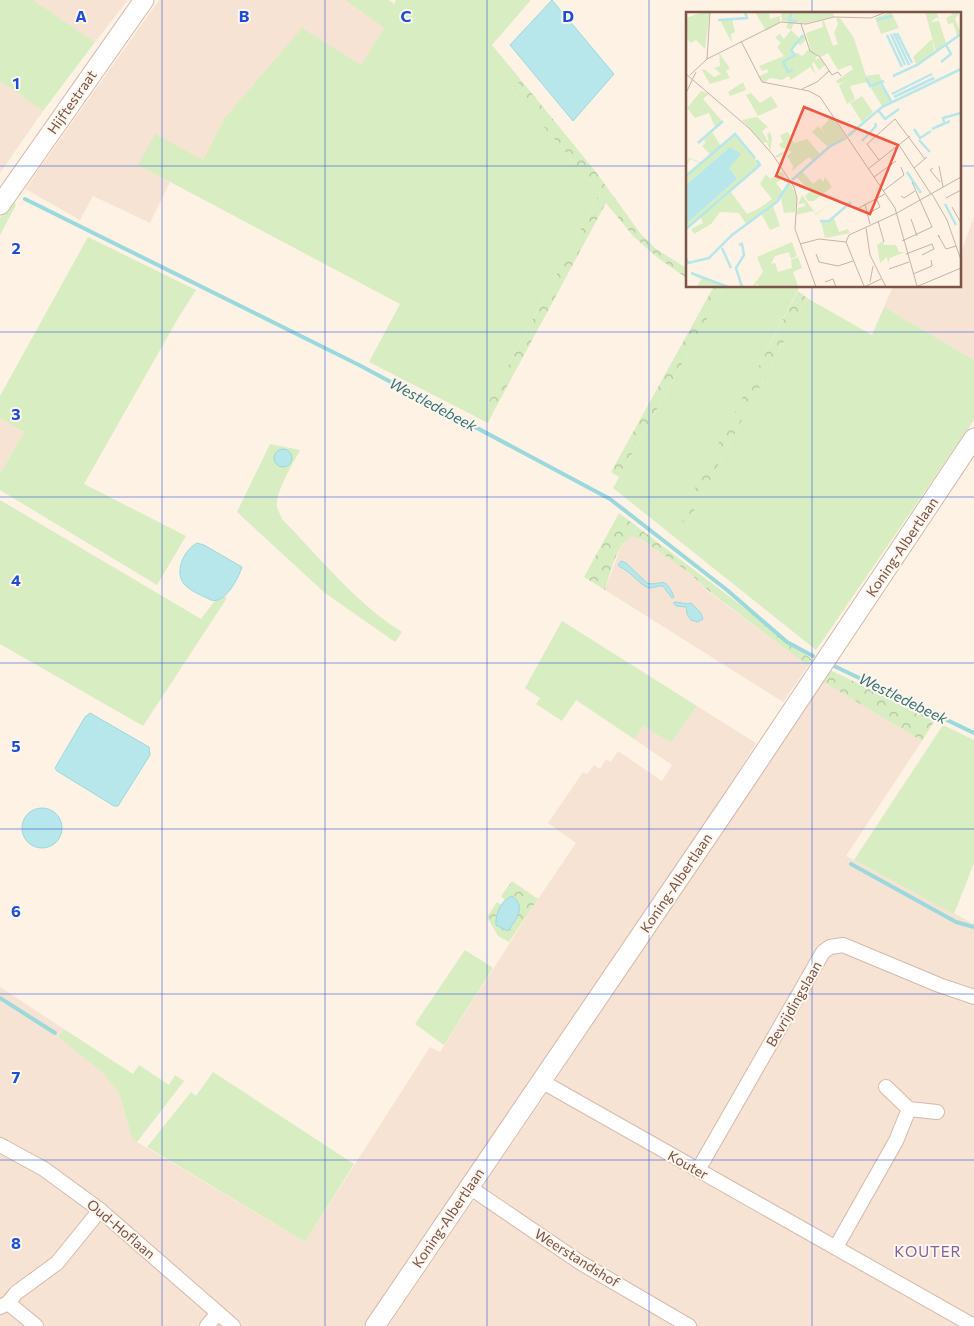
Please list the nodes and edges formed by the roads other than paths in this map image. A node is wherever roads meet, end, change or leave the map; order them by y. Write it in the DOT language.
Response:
graph roads {
  1 [pos="144,0"];
  2 [pos="0,205"];
  3 [pos="974,438"];
  4 [pos="974,997"];
  5 [pos="540,1081"];
  6 [pos="886,1087"];
  7 [pos="909,1109"];
  8 [pos="937,1112"];
  9 [pos="0,1145"];
  10 [pos="698,1170"];
  11 [pos="469,1187"];
  12 [pos="100,1210"];
  13 [pos="836,1247"];
  14 [pos="4,1305"];
  15 [pos="218,1313"];
  16 [pos="36,1326"];
  17 [pos="207,1326"];
  18 [pos="233,1326"];
  19 [pos="376,1326"];
  20 [pos="689,1326"];
  21 [pos="974,1326"];
  1 -- 2 [label="street, Hijftestraat"];
  3 -- 5 [label="street, Koning-Albertlaan"];
  4 -- 10 [label="street, Bevrijdingslaan"];
  5 -- 10 [label="street, Kouter"];
  5 -- 11 [label="street, Koning-Albertlaan"];
  6 -- 7 [label="street"];
  7 -- 8 [label="street"];
  7 -- 13 [label="street"];
  9 -- 12 [label="street, Oud-Hoflaan"];
  10 -- 13 [label="street, Kouter"];
  11 -- 19 [label="street, Koning-Albertlaan"];
  11 -- 20 [label="street, Weerstandshof"];
  12 -- 14 [label="street"];
  12 -- 15 [label="street, Oud-Hoflaan"];
  13 -- 21 [label="street, Kouter"];
  14 -- 16 [label="street"];
  15 -- 17 [label="street"];
  15 -- 18 [label="street, Oud-Hoflaan"];
}
